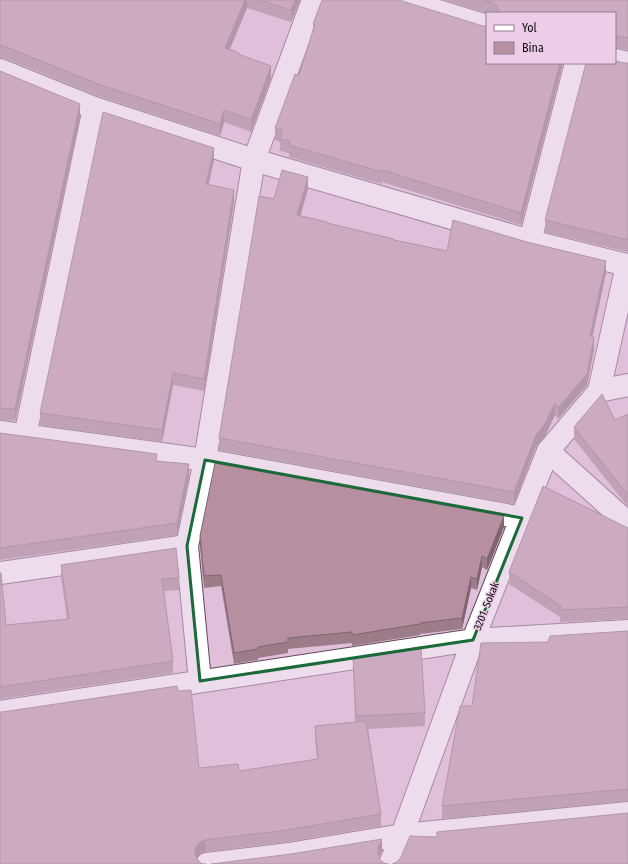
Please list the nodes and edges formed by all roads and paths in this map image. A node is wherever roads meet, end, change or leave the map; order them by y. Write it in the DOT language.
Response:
graph roads {
  1 [pos="313,0"];
  2 [pos="402,0"];
  3 [pos="486,26"];
  4 [pos="616,60"];
  5 [pos="628,63"];
  6 [pos="576,64"];
  7 [pos="0,70"];
  8 [pos="94,108"];
  9 [pos="254,160"];
  10 [pos="530,241"];
  11 [pos="628,385"];
  12 [pos="599,391"];
  13 [pos="0,432"];
  14 [pos="26,436"];
  15 [pos="548,451"];
  16 [pos="205,460"];
  17 [pos="522,518"];
  18 [pos="628,523"];
  19 [pos="187,546"];
  20 [pos="0,573"];
  21 [pos="628,631"];
  22 [pos="473,640"];
  23 [pos="200,681"];
  24 [pos="0,712"];
  25 [pos="628,813"];
  26 [pos="402,835"];
  27 [pos="207,864"];
  28 [pos="390,864"];
  1 -- 9 [label="street"];
  2 -- 3 [label="street"];
  4 -- 5 [label="street"];
  6 -- 10 [label="street"];
  7 -- 8 [label="street"];
  8 -- 9 [label="street"];
  8 -- 14 [label="street"];
  9 -- 10 [label="street"];
  9 -- 16 [label="street"];
  10 -- 12 [label="street"];
  11 -- 12 [label="street"];
  12 -- 15 [label="street, 3201. Sokak"];
  13 -- 14 [label="street"];
  14 -- 16 [label="street"];
  15 -- 17 [label="street, 3201. Sokak"];
  15 -- 18 [label="street"];
  16 -- 17 [label="street"];
  16 -- 19 [label="street"];
  17 -- 22 [label="street, 3201. Sokak"];
  19 -- 20 [label="street"];
  19 -- 23 [label="street"];
  21 -- 22 [label="street"];
  22 -- 23 [label="street"];
  22 -- 26 [label="street, 3201. Sokak"];
  23 -- 24 [label="street"];
  25 -- 26 [label="street"];
  26 -- 27 [label="street"];
  26 -- 28 [label="street, 3201. Sokak"];
}
